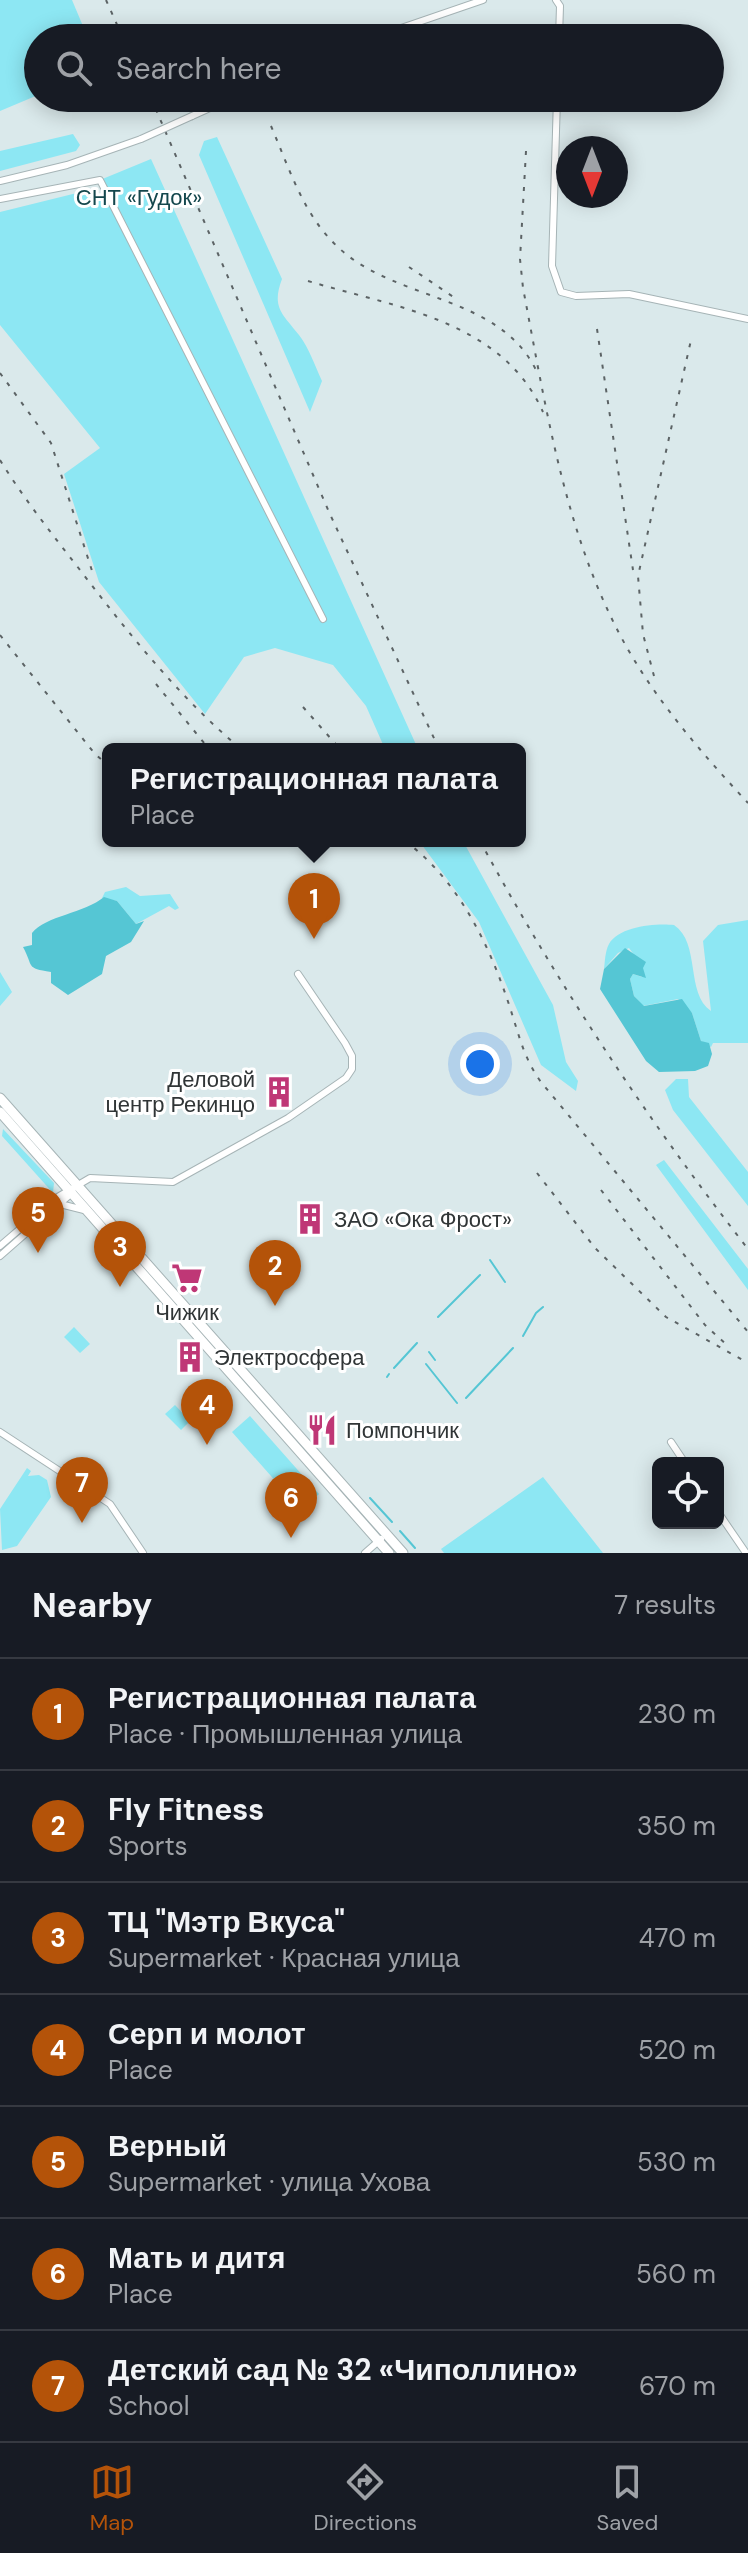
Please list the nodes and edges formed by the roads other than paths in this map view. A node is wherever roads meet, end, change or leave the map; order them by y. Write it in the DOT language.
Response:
graph roads {
  1 [pos="483,0"];
  2 [pos="559,2"];
  3 [pos="413,24"];
  4 [pos="559,24"];
  5 [pos="201,112"];
  6 [pos="557,112"];
  7 [pos="0,181"];
  8 [pos="0,199"];
  9 [pos="748,319"];
  10 [pos="323,619"];
  11 [pos="298,974"];
  12 [pos="0,1098"];
  13 [pos="0,1112"];
  14 [pos="56,1176"];
  15 [pos="72,1190"];
  16 [pos="58,1201"];
  17 [pos="89,1214"];
  18 [pos="0,1246"];
  19 [pos="0,1256"];
  20 [pos="0,1432"];
  21 [pos="671,1442"];
  22 [pos="681,1457"];
  23 [pos="724,1521"];
  24 [pos="383,1537"];
  25 [pos="143,1553"];
  26 [pos="365,1553"];
  27 [pos="389,1553"];
  28 [pos="403,1553"];
  29 [pos="746,1553"];
  1 -- 3 [label="street"];
  2 -- 4 [label="street"];
  5 -- 7 [label="street, bridge"];
  6 -- 9 [label="street"];
  8 -- 10 [label="street"];
  11 -- 15 [label="street"];
  12 -- 15 [label="highway"];
  13 -- 14 [label="highway"];
  14 -- 15 [label="highway"];
  14 -- 16 [label="street"];
  15 -- 16 [label="street"];
  15 -- 17 [label="highway"];
  15 -- 24 [label="highway"];
  16 -- 17 [label="street"];
  16 -- 18 [label="street"];
  16 -- 19 [label="street"];
  17 -- 24 [label="highway"];
  20 -- 25 [label="street"];
  21 -- 22 [label="street"];
  23 -- 29 [label="street"];
  24 -- 26 [label="street"];
  24 -- 27 [label="highway"];
  24 -- 28 [label="highway"];
}
